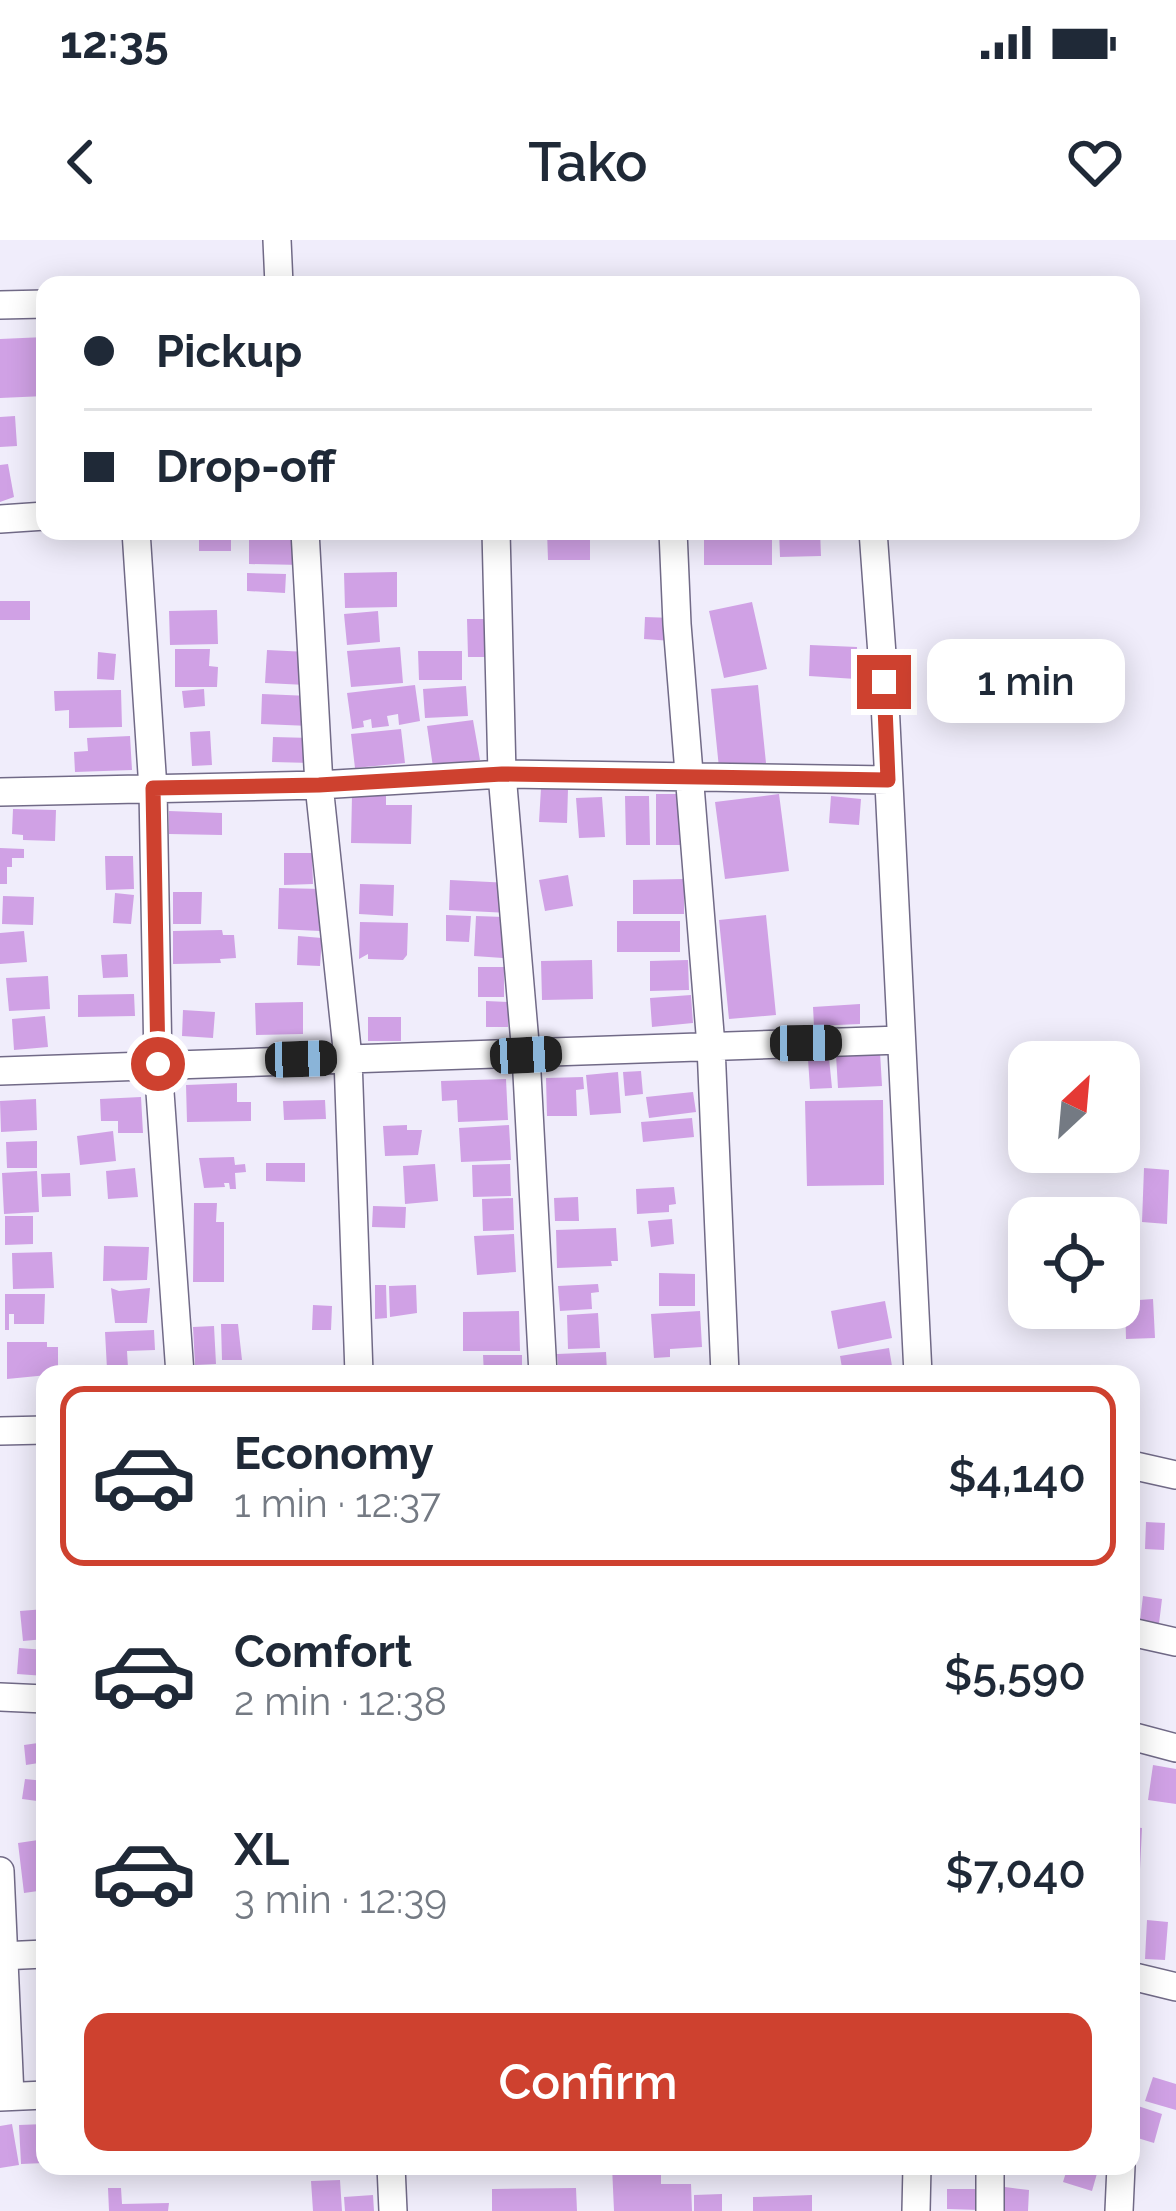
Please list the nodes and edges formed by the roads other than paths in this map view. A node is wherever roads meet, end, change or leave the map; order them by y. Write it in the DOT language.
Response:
graph roads {
  1 [pos="277,240"];
  2 [pos="279,276"];
  3 [pos="0,304"];
  4 [pos="36,304"];
  5 [pos="36,517"];
  6 [pos="0,519"];
  7 [pos="137,540"];
  8 [pos="305,540"];
  9 [pos="496,540"];
  10 [pos="675,540"];
  11 [pos="874,540"];
  12 [pos="502,774"];
  13 [pos="689,775"];
  14 [pos="888,780"];
  15 [pos="319,785"];
  16 [pos="153,788"];
  17 [pos="0,792"];
  18 [pos="900,1040"];
  19 [pos="711,1046"];
  20 [pos="526,1055"];
  21 [pos="348,1058"];
  22 [pos="158,1064"];
  23 [pos="0,1071"];
  24 [pos="179,1365"];
  25 [pos="359,1365"];
  26 [pos="543,1365"];
  27 [pos="725,1365"];
  28 [pos="918,1365"];
  29 [pos="36,1430"];
  30 [pos="0,1431"];
  31 [pos="1140,1467"];
  32 [pos="1176,1475"];
  33 [pos="1140,1634"];
  34 [pos="1176,1642"];
  35 [pos="0,1697"];
  36 [pos="36,1699"];
  37 [pos="1140,1738"];
  38 [pos="1176,1748"];
  39 [pos="0,1871"];
  40 [pos="36,1954"];
  41 [pos="0,1956"];
  42 [pos="1140,1979"];
  43 [pos="1176,1987"];
  44 [pos="36,2095"];
  45 [pos="5,2097"];
  46 [pos="392,2175"];
  47 [pos="917,2175"];
  48 [pos="990,2175"];
  49 [pos="1121,2175"];
  50 [pos="393,2211"];
  51 [pos="916,2211"];
  52 [pos="990,2211"];
  53 [pos="1119,2211"];
  1 -- 2 [label="street"];
  3 -- 4 [label="street"];
  5 -- 6 [label="street"];
  7 -- 16 [label="street"];
  8 -- 15 [label="street"];
  9 -- 12 [label="street"];
  10 -- 13 [label="street"];
  11 -- 14 [label="street"];
  12 -- 13 [label="street"];
  12 -- 15 [label="street"];
  12 -- 20 [label="street"];
  13 -- 14 [label="street"];
  13 -- 19 [label="street"];
  14 -- 18 [label="street"];
  15 -- 16 [label="street"];
  15 -- 21 [label="street"];
  16 -- 17 [label="street"];
  16 -- 22 [label="street"];
  18 -- 19 [label="street"];
  18 -- 28 [label="street"];
  19 -- 20 [label="street"];
  19 -- 27 [label="street"];
  20 -- 21 [label="street"];
  20 -- 26 [label="street"];
  21 -- 22 [label="street"];
  21 -- 25 [label="street"];
  22 -- 23 [label="street"];
  22 -- 24 [label="street"];
  29 -- 30 [label="street"];
  31 -- 32 [label="street"];
  33 -- 34 [label="street"];
  35 -- 36 [label="street"];
  37 -- 38 [label="street"];
  39 -- 41 [label="street"];
  40 -- 41 [label="street"];
  41 -- 45 [label="street"];
  42 -- 43 [label="street"];
  44 -- 45 [label="street"];
  46 -- 50 [label="street"];
  47 -- 51 [label="street"];
  48 -- 52 [label="street"];
  49 -- 53 [label="street"];
}
